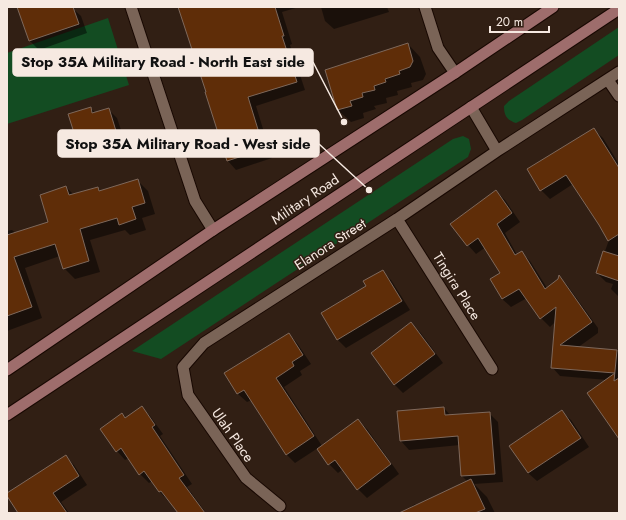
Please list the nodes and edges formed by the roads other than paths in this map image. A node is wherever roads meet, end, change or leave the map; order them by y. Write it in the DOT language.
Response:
graph roads {
  1 [pos="131,7"];
  2 [pos="425,7"];
  3 [pos="553,7"];
  4 [pos="619,9"];
  5 [pos="619,72"];
  6 [pos="455,73"];
  7 [pos="608,80"];
  8 [pos="619,96"];
  9 [pos="470,107"];
  10 [pos="497,151"];
  11 [pos="397,219"];
  12 [pos="213,230"];
  13 [pos="183,367"];
  14 [pos="492,369"];
  15 [pos="7,370"];
  16 [pos="7,415"];
  17 [pos="280,506"];
  1 -- 12 [label="street"];
  2 -- 6 [label="street"];
  3 -- 6 [label="main road, Military Road"];
  4 -- 9 [label="main road, Military Road"];
  5 -- 7 [label="street, Elanora Street"];
  6 -- 12 [label="main road, Military Road"];
  7 -- 8 [label="street"];
  7 -- 10 [label="street, Elanora Street"];
  9 -- 10 [label="street"];
  9 -- 16 [label="main road, Military Road"];
  10 -- 11 [label="street, Elanora Street"];
  11 -- 13 [label="street, Elanora Street"];
  11 -- 14 [label="street, Tingira Place"];
  12 -- 15 [label="main road, Military Road"];
  13 -- 17 [label="street, Ulah Place"];
}
